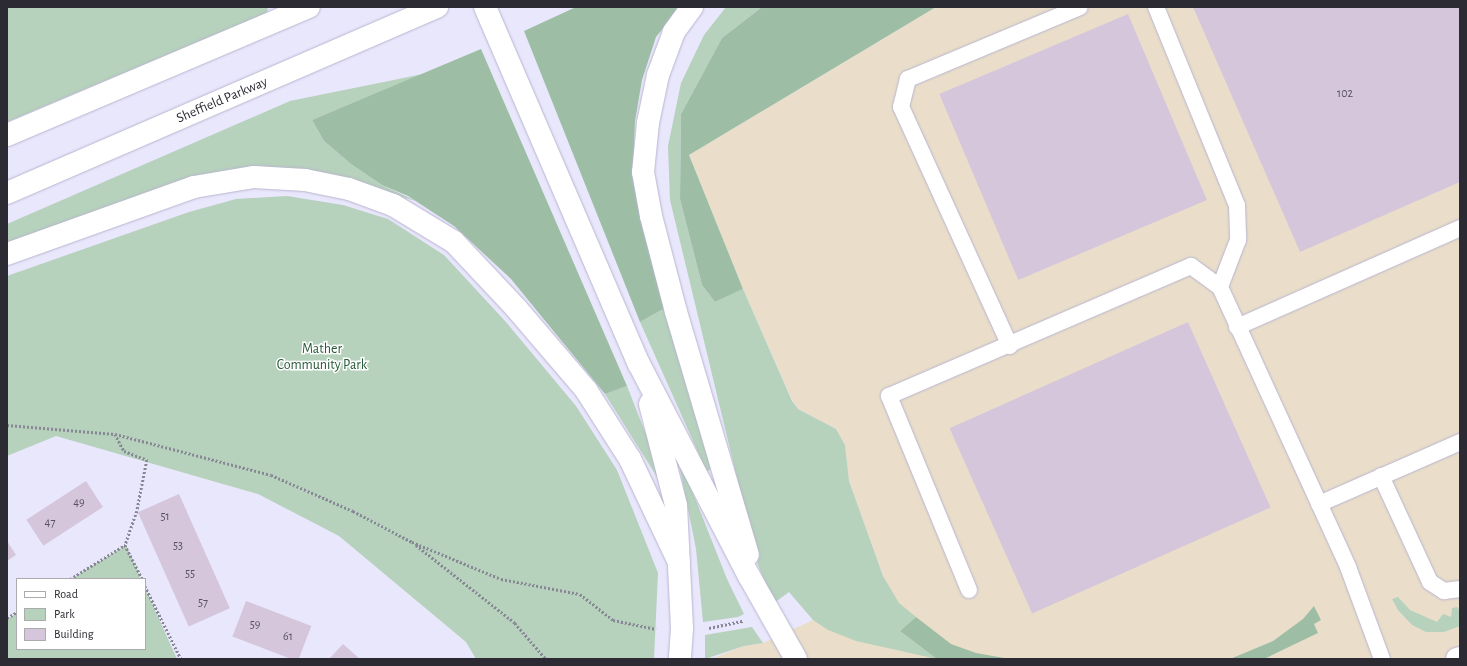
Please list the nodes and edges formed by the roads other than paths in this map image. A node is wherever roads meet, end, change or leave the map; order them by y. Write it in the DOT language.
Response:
graph roads {
  1 [pos="309,7"];
  2 [pos="437,7"];
  3 [pos="485,7"];
  4 [pos="692,7"];
  5 [pos="1080,7"];
  6 [pos="1156,7"];
  7 [pos="7,135"];
  8 [pos="7,193"];
  9 [pos="1460,228"];
  10 [pos="7,254"];
  11 [pos="1220,287"];
  12 [pos="1238,327"];
  13 [pos="1010,346"];
  14 [pos="639,364"];
  15 [pos="1460,442"];
  16 [pos="1381,476"];
  17 [pos="1318,504"];
  18 [pos="680,562"];
  19 [pos="748,576"];
  20 [pos="1460,589"];
  21 [pos="969,590"];
  22 [pos="680,659"];
  23 [pos="796,659"];
  24 [pos="1382,659"];
  1 -- 7 [label="highway"];
  2 -- 8 [label="highway, Sheffield Parkway"];
  3 -- 14 [label="highway"];
  4 -- 19 [label="highway"];
  5 -- 13 [label="lane"];
  6 -- 11 [label="lane"];
  9 -- 12 [label="lane"];
  10 -- 18 [label="highway"];
  11 -- 12 [label="lane"];
  11 -- 13 [label="lane"];
  12 -- 17 [label="lane"];
  13 -- 21 [label="lane"];
  14 -- 18 [label="highway"];
  14 -- 19 [label="highway"];
  15 -- 16 [label="lane"];
  16 -- 17 [label="lane"];
  16 -- 20 [label="lane"];
  17 -- 24 [label="lane"];
  18 -- 22 [label="highway"];
  19 -- 23 [label="highway"];
}
